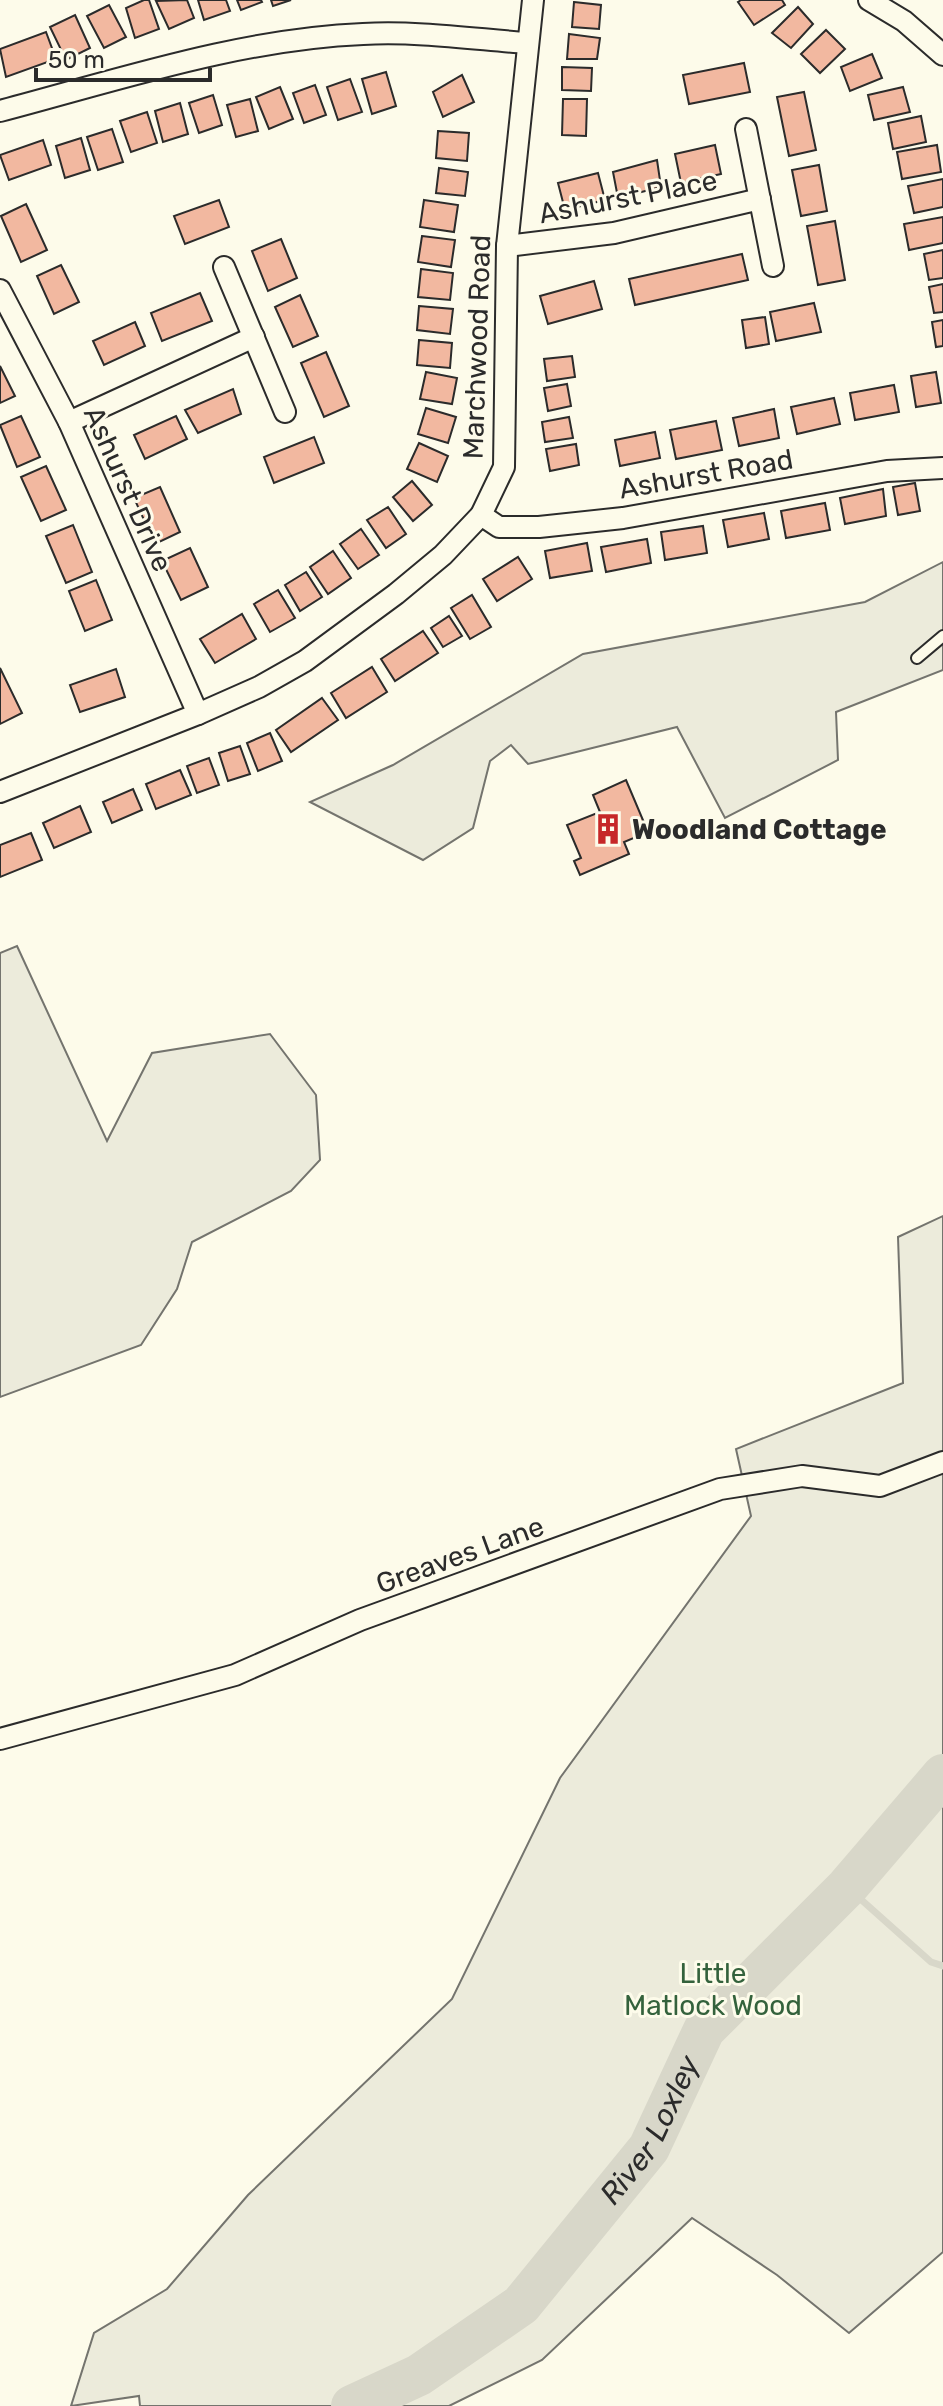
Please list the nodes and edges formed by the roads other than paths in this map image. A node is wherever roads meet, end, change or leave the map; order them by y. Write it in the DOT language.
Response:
graph roads {
  1 [pos="533,0"];
  2 [pos="869,0"];
  3 [pos="527,43"];
  4 [pos="943,55"];
  5 [pos="0,111"];
  6 [pos="746,129"];
  7 [pos="760,199"];
  8 [pos="507,246"];
  9 [pos="773,266"];
  10 [pos="224,267"];
  11 [pos="0,290"];
  12 [pos="254,337"];
  13 [pos="285,412"];
  14 [pos="69,422"];
  15 [pos="943,468"];
  16 [pos="481,515"];
  17 [pos="943,636"];
  18 [pos="917,658"];
  19 [pos="198,714"];
  20 [pos="0,792"];
  21 [pos="943,1462"];
  22 [pos="0,1739"];
  1 -- 3 [label="street, Marchwood Road"];
  2 -- 4 [label="street"];
  3 -- 5 [label="street"];
  3 -- 8 [label="street, Marchwood Road"];
  6 -- 7 [label="street, Ashurst Place"];
  7 -- 8 [label="street, Ashurst Place"];
  7 -- 9 [label="street, Ashurst Place"];
  8 -- 16 [label="street, Marchwood Road"];
  10 -- 12 [label="street"];
  11 -- 14 [label="street, Ashurst Drive"];
  12 -- 13 [label="street"];
  12 -- 14 [label="street"];
  14 -- 19 [label="street, Ashurst Drive"];
  15 -- 16 [label="street, Ashurst Road"];
  16 -- 19 [label="street, Marchwood Road"];
  17 -- 18 [label="lane"];
  19 -- 20 [label="street, Marchwood Road"];
  21 -- 22 [label="street, Greaves Lane"];
}
